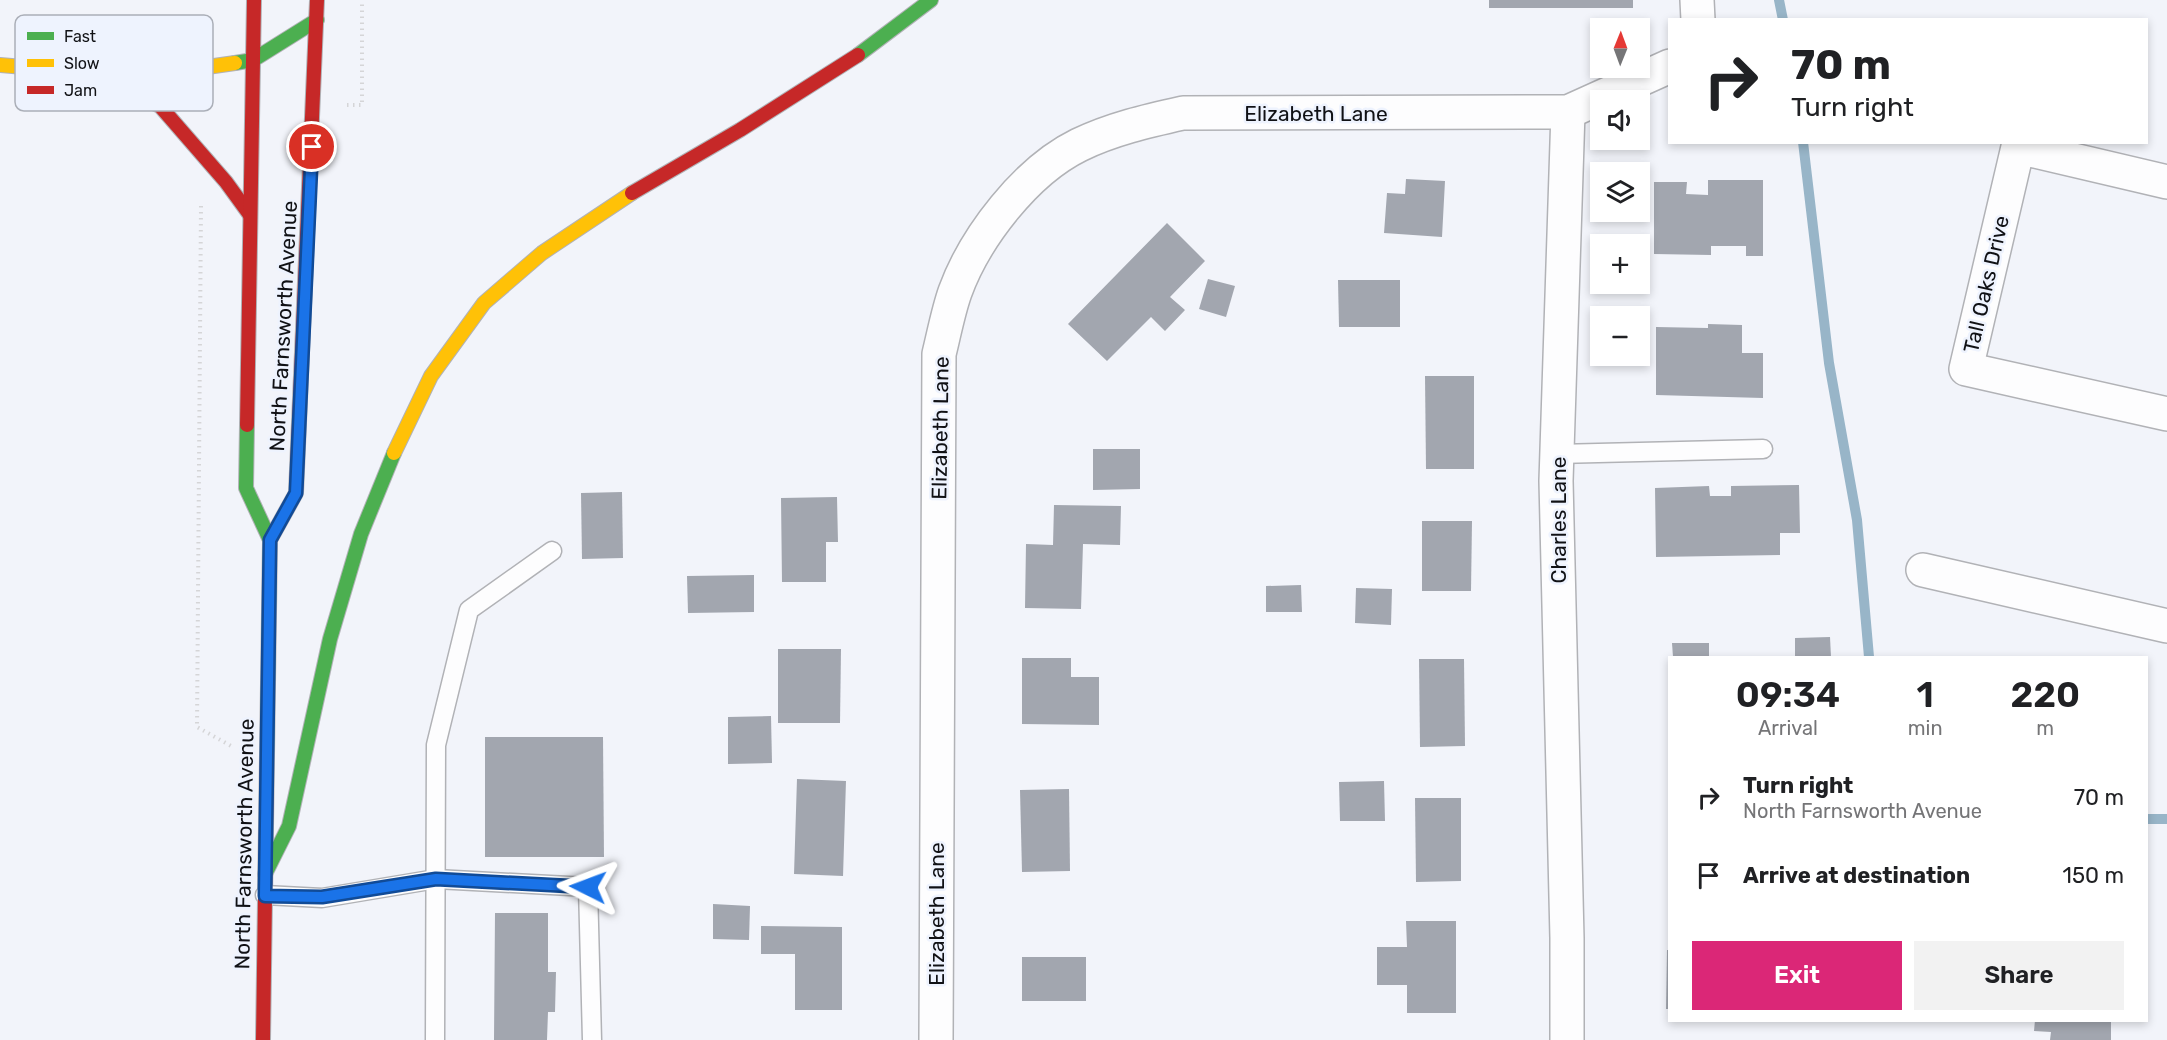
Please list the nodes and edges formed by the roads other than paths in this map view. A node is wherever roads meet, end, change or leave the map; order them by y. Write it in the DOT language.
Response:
graph roads {
  1 [pos="254,0"];
  2 [pos="317,0"];
  3 [pos="931,0"];
  4 [pos="1697,0"];
  5 [pos="1698,18"];
  6 [pos="316,20"];
  7 [pos="253,60"];
  8 [pos="0,65"];
  9 [pos="15,66"];
  10 [pos="213,66"];
  11 [pos="1668,67"];
  12 [pos="164,111"];
  13 [pos="1568,112"];
  14 [pos="2167,182"];
  15 [pos="249,215"];
  16 [pos="2167,414"];
  17 [pos="1763,449"];
  18 [pos="1557,454"];
  19 [pos="270,540"];
  20 [pos="552,551"];
  21 [pos="1923,570"];
  22 [pos="2167,626"];
  23 [pos="265,874"];
  24 [pos="436,879"];
  25 [pos="265,896"];
  26 [pos="263,1040"];
  27 [pos="435,1040"];
  28 [pos="592,1040"];
  29 [pos="936,1040"];
  30 [pos="1567,1040"];
  1 -- 7 [label="main road, North Farnsworth Avenue"];
  2 -- 6 [label="main road, North Farnsworth Avenue"];
  3 -- 23 [label="main road"];
  4 -- 5 [label="street"];
  6 -- 7 [label="main road"];
  6 -- 19 [label="main road, North Farnsworth Avenue"];
  7 -- 10 [label="main road"];
  7 -- 15 [label="main road, North Farnsworth Avenue"];
  8 -- 9 [label="main road"];
  11 -- 13 [label="street"];
  12 -- 15 [label="main road"];
  13 -- 18 [label="street, Charles Lane"];
  13 -- 29 [label="street, Elizabeth Lane"];
  14 -- 16 [label="street, Tall Oaks Drive"];
  15 -- 19 [label="main road, North Farnsworth Avenue"];
  17 -- 18 [label="lane"];
  18 -- 30 [label="street, Charles Lane"];
  19 -- 23 [label="main road, North Farnsworth Avenue"];
  20 -- 24 [label="lane"];
  21 -- 22 [label="street"];
  23 -- 25 [label="main road, North Farnsworth Avenue"];
  24 -- 25 [label="lane"];
  24 -- 27 [label="lane"];
  24 -- 28 [label="lane"];
  25 -- 26 [label="main road, North Farnsworth Avenue"];
}
